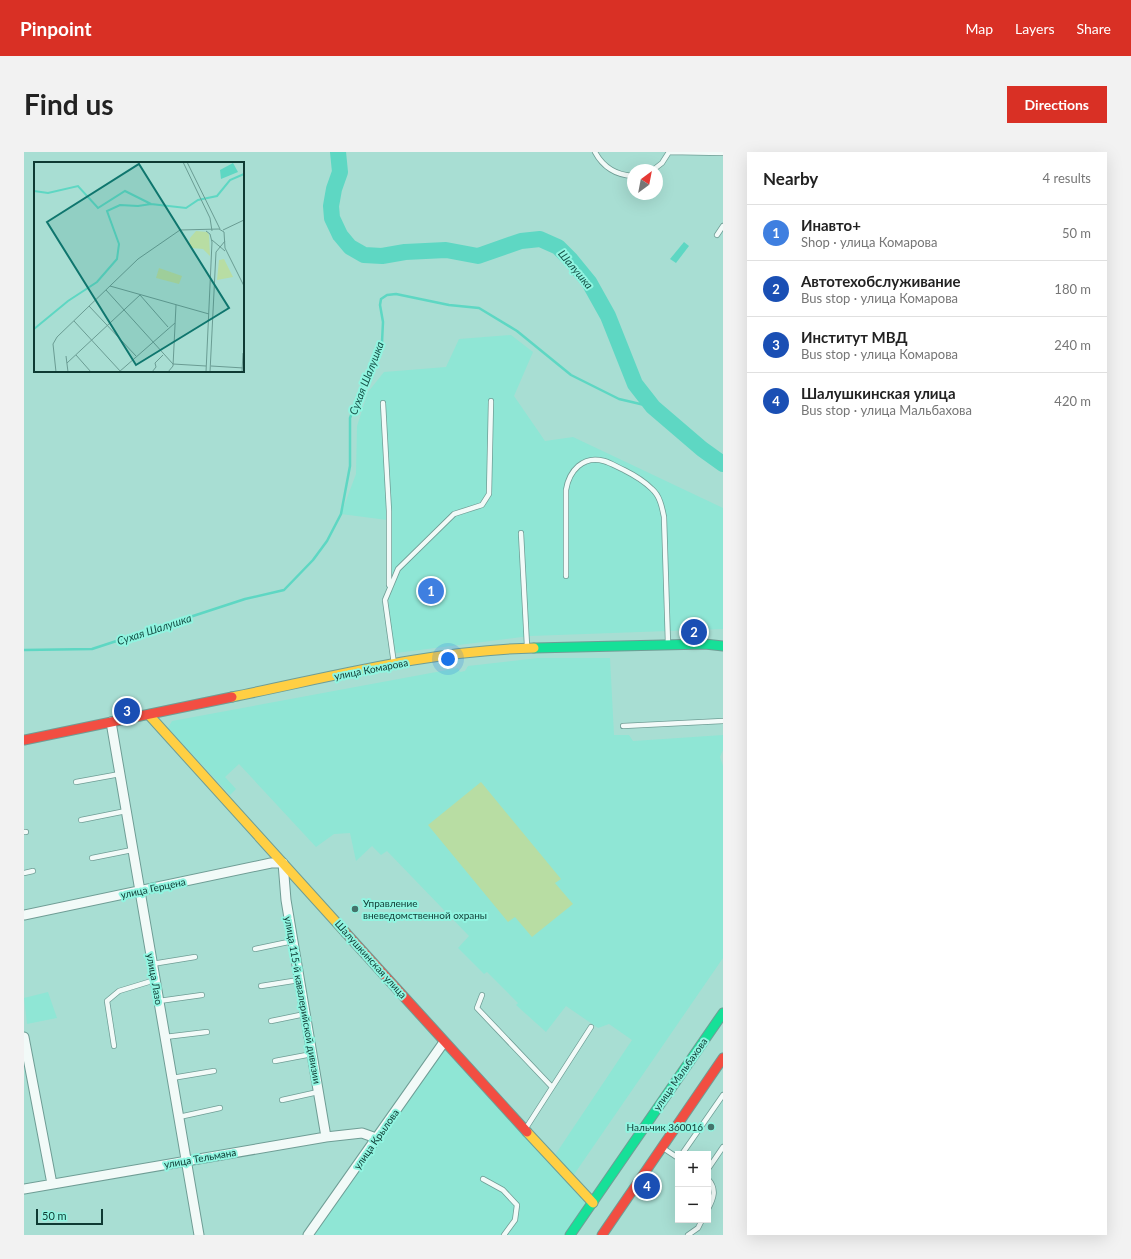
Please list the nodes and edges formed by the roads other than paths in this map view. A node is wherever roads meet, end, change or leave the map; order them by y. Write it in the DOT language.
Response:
graph roads {
  1 [pos="595,152"];
  2 [pos="723,152"];
  3 [pos="661,164"];
  4 [pos="627,174"];
  5 [pos="723,226"];
  6 [pos="716,235"];
  7 [pos="491,401"];
  8 [pos="383,403"];
  9 [pos="520,533"];
  10 [pos="566,576"];
  11 [pos="389,587"];
  12 [pos="668,645"];
  13 [pos="723,646"];
  14 [pos="527,648"];
  15 [pos="394,664"];
  16 [pos="149,716"];
  17 [pos="723,720"];
  18 [pos="111,722"];
  19 [pos="623,726"];
  20 [pos="24,740"];
  21 [pos="120,774"];
  22 [pos="76,782"];
  23 [pos="126,811"];
  24 [pos="81,820"];
  25 [pos="132,850"];
  26 [pos="92,858"];
  27 [pos="283,862"];
  28 [pos="32,871"];
  29 [pos="24,873"];
  30 [pos="139,891"];
  31 [pos="24,915"];
  32 [pos="293,941"];
  33 [pos="256,949"];
  34 [pos="195,957"];
  35 [pos="152,964"];
  36 [pos="155,980"];
  37 [pos="299,980"];
  38 [pos="261,986"];
  39 [pos="202,995"];
  40 [pos="482,995"];
  41 [pos="159,1001"];
  42 [pos="723,1013"];
  43 [pos="305,1014"];
  44 [pos="271,1020"];
  45 [pos="591,1027"];
  46 [pos="206,1032"];
  47 [pos="24,1037"];
  48 [pos="165,1037"];
  49 [pos="444,1042"];
  50 [pos="114,1046"];
  51 [pos="312,1054"];
  52 [pos="723,1058"];
  53 [pos="275,1061"];
  54 [pos="214,1071"];
  55 [pos="172,1078"];
  56 [pos="551,1086"];
  57 [pos="318,1092"];
  58 [pos="723,1095"];
  59 [pos="282,1100"];
  60 [pos="220,1108"];
  61 [pos="179,1117"];
  62 [pos="524,1129"];
  63 [pos="326,1137"];
  64 [pos="376,1138"];
  65 [pos="723,1147"];
  66 [pos="662,1148"];
  67 [pos="684,1151"];
  68 [pos="675,1156"];
  69 [pos="187,1160"];
  70 [pos="711,1165"];
  71 [pos="483,1179"];
  72 [pos="711,1183"];
  73 [pos="52,1184"];
  74 [pos="24,1189"];
  75 [pos="593,1203"];
  76 [pos="711,1204"];
  77 [pos="700,1223"];
  78 [pos="199,1235"];
  79 [pos="308,1235"];
  80 [pos="504,1235"];
  81 [pos="570,1235"];
  82 [pos="602,1235"];
  83 [pos="688,1235"];
  1 -- 4 [label="lane"];
  2 -- 3 [label="lane"];
  5 -- 6 [label="lane"];
  7 -- 11 [label="lane"];
  8 -- 11 [label="lane"];
  9 -- 14 [label="lane"];
  10 -- 12 [label="lane"];
  11 -- 15 [label="lane"];
  12 -- 13 [label="main road, улица Комарова"];
  12 -- 14 [label="main road, улица Комарова"];
  14 -- 15 [label="main road, улица Комарова"];
  15 -- 16 [label="main road, улица Комарова"];
  16 -- 18 [label="main road, улица Комарова"];
  16 -- 27 [label="main road, Шалушкинская улица"];
  17 -- 19 [label="lane"];
  18 -- 20 [label="main road, улица Комарова"];
  18 -- 21 [label="street, улица Лазо"];
  21 -- 22 [label="lane"];
  21 -- 23 [label="street, улица Лазо"];
  23 -- 24 [label="lane"];
  23 -- 25 [label="street, улица Лазо"];
  25 -- 26 [label="lane"];
  25 -- 30 [label="street, улица Лазо"];
  27 -- 30 [label="street, улица Герцена"];
  27 -- 32 [label="street, улица 115-й кавалерийской дивизии"];
  27 -- 49 [label="main road, Шалушкинская улица"];
  28 -- 29 [label="lane"];
  30 -- 31 [label="street, улица Герцена"];
  30 -- 35 [label="street, улица Лазо"];
  32 -- 33 [label="lane"];
  32 -- 37 [label="street, улица 115-й кавалерийской дивизии"];
  34 -- 35 [label="lane"];
  35 -- 36 [label="street, улица Лазо"];
  36 -- 41 [label="street, улица Лазо"];
  36 -- 50 [label="lane"];
  37 -- 38 [label="lane"];
  37 -- 43 [label="street, улица 115-й кавалерийской дивизии"];
  39 -- 41 [label="lane"];
  40 -- 56 [label="lane"];
  41 -- 48 [label="street, улица Лазо"];
  42 -- 75 [label="main road, улица Мальбахова"];
  43 -- 44 [label="lane"];
  43 -- 51 [label="street, улица 115-й кавалерийской дивизии"];
  45 -- 56 [label="lane"];
  46 -- 48 [label="lane"];
  47 -- 73 [label="street"];
  48 -- 55 [label="street, улица Лазо"];
  49 -- 62 [label="main road, Шалушкинская улица"];
  49 -- 64 [label="street, улица Крылова"];
  51 -- 53 [label="lane"];
  51 -- 57 [label="street, улица 115-й кавалерийской дивизии"];
  52 -- 66 [label="main road"];
  54 -- 55 [label="lane"];
  55 -- 61 [label="street, улица Лазо"];
  56 -- 62 [label="lane"];
  57 -- 59 [label="lane"];
  57 -- 63 [label="street, улица 115-й кавалерийской дивизии"];
  58 -- 67 [label="lane"];
  60 -- 61 [label="lane"];
  61 -- 69 [label="street, улица Лазо"];
  62 -- 75 [label="main road, Шалушкинская улица"];
  63 -- 64 [label="street, улица Тельмана"];
  63 -- 69 [label="street, улица Тельмана"];
  64 -- 79 [label="street, улица Крылова"];
  65 -- 70 [label="lane"];
  66 -- 68 [label="lane"];
  66 -- 82 [label="main road"];
  69 -- 73 [label="street, улица Тельмана"];
  69 -- 78 [label="street, улица Лазо"];
  71 -- 80 [label="lane"];
  72 -- 76 [label="lane"];
  73 -- 74 [label="street, улица Тельмана"];
  75 -- 81 [label="main road, улица Мальбахова"];
  77 -- 83 [label="lane"];
}
